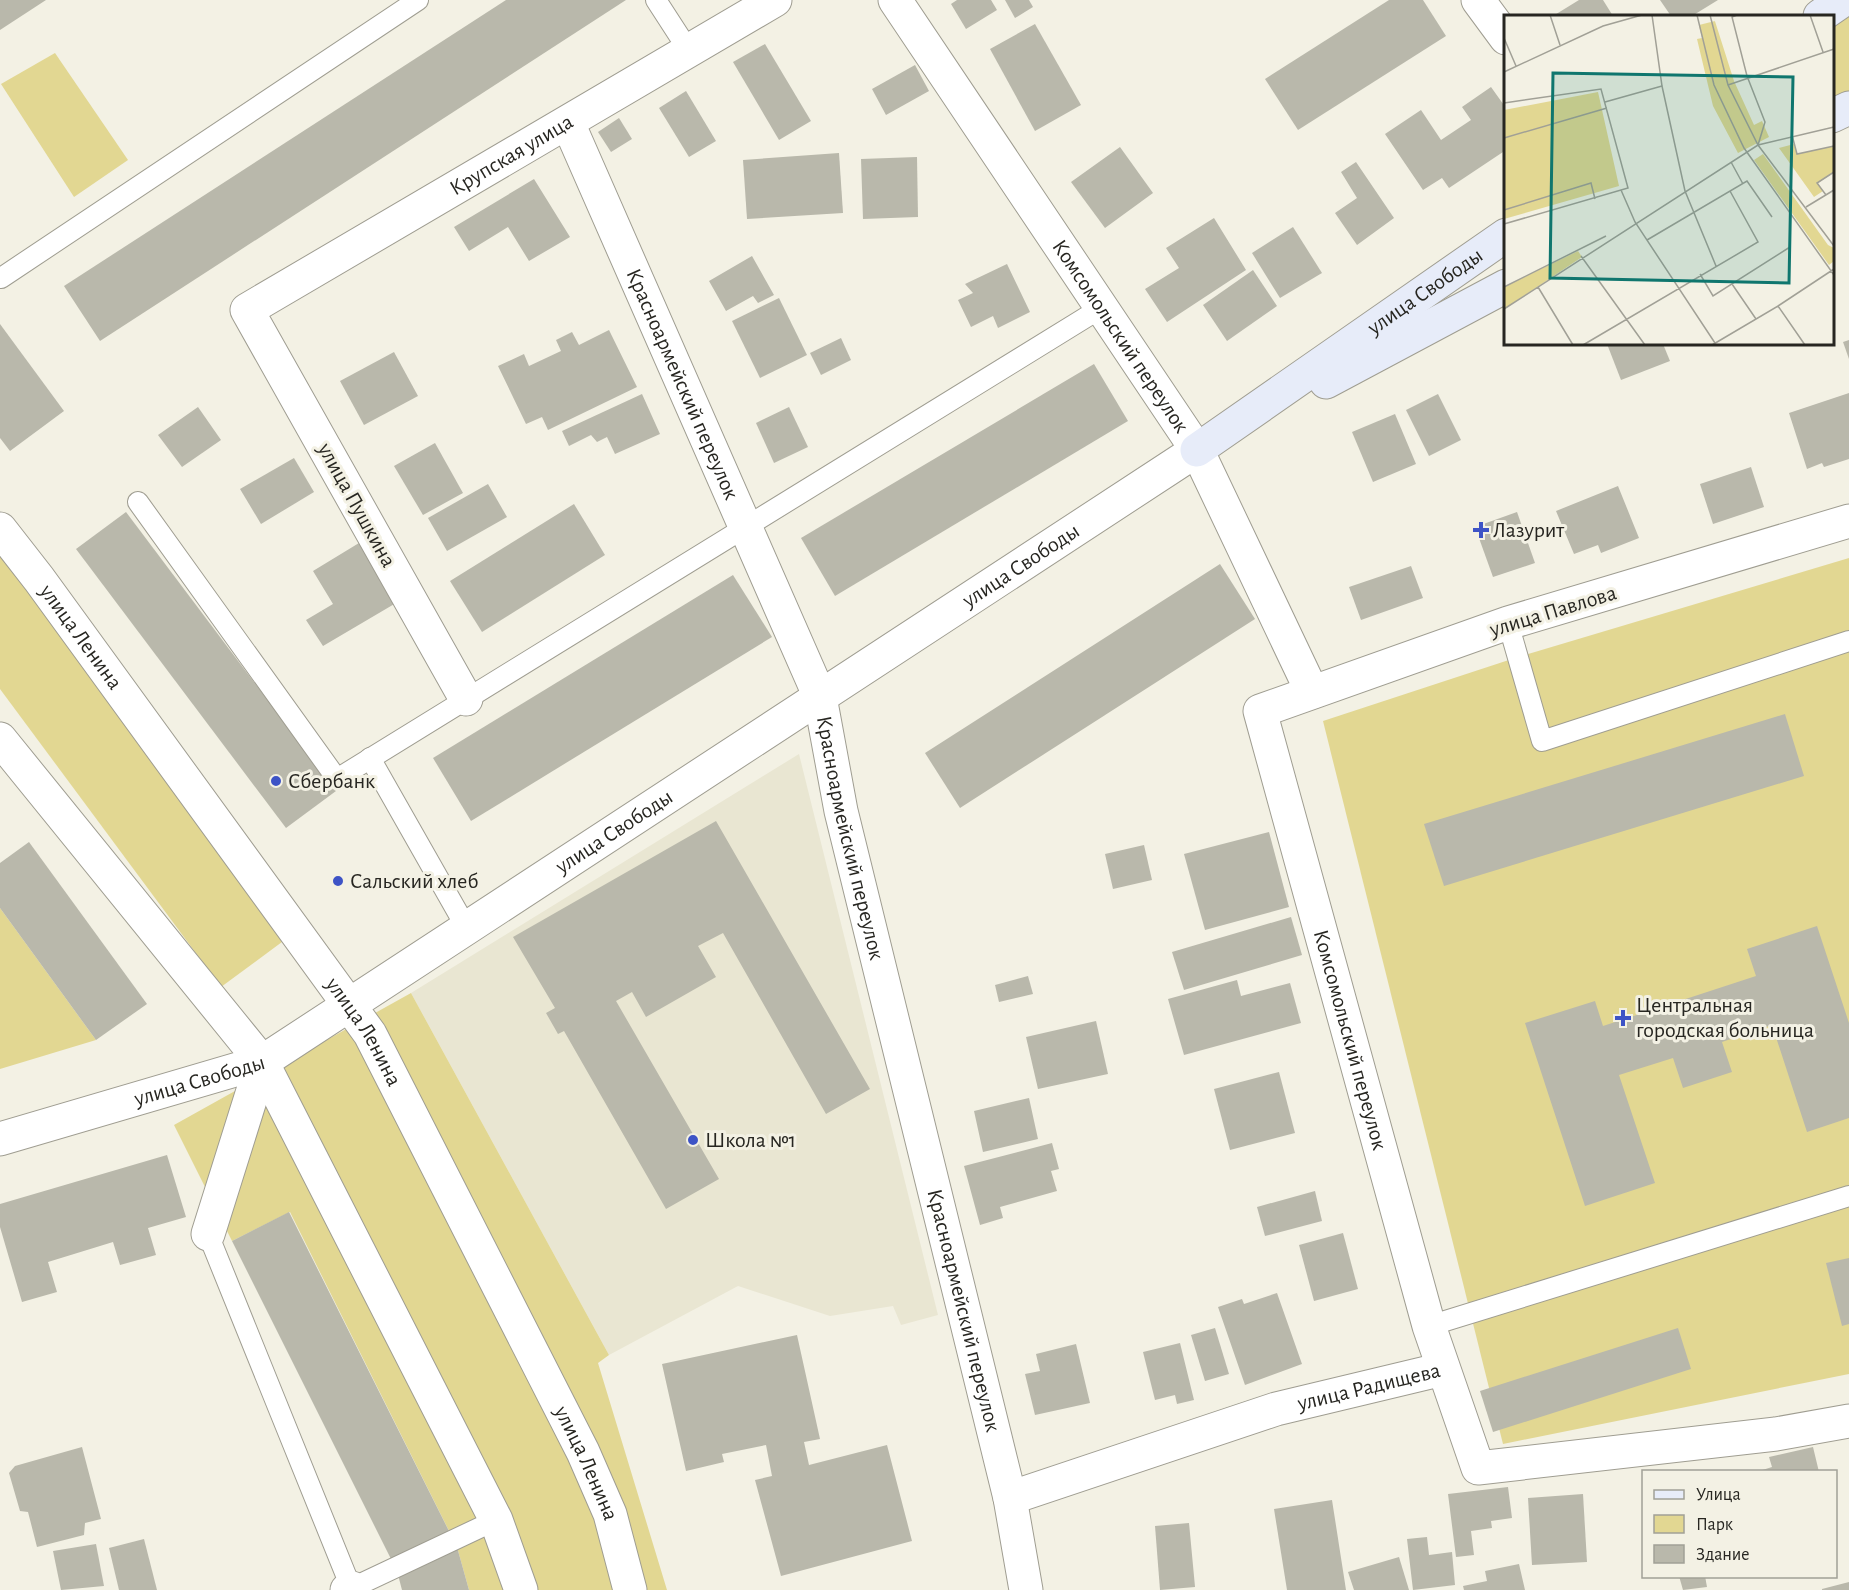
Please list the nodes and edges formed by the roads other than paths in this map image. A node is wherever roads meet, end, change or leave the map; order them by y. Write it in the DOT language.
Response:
graph roads {
  1 [pos="418,0"];
  2 [pos="656,0"];
  3 [pos="775,0"];
  4 [pos="895,0"];
  5 [pos="1478,0"];
  6 [pos="1844,0"];
  7 [pos="1822,15"];
  8 [pos="1504,35"];
  9 [pos="689,51"];
  10 [pos="1849,108"];
  11 [pos="1834,116"];
  12 [pos="568,123"];
  13 [pos="1504,236"];
  14 [pos="1,278"];
  15 [pos="1504,287"];
  16 [pos="1101,308"];
  17 [pos="247,310"];
  18 [pos="1197,450"];
  19 [pos="138,502"];
  20 [pos="1849,521"];
  21 [pos="746,527"];
  22 [pos="0,530"];
  23 [pos="1508,624"];
  24 [pos="1849,641"];
  25 [pos="1312,692"];
  26 [pos="820,697"];
  27 [pos="466,699"];
  28 [pos="1260,711"];
  29 [pos="0,739"];
  30 [pos="370,758"];
  31 [pos="466,927"];
  32 [pos="350,1004"];
  33 [pos="262,1062"];
  34 [pos="1,1137"];
  35 [pos="1849,1196"];
  36 [pos="208,1234"];
  37 [pos="1429,1326"];
  38 [pos="1443,1369"];
  39 [pos="1849,1421"];
  40 [pos="1010,1497"];
  41 [pos="496,1520"];
  42 [pos="351,1589"];
  43 [pos="521,1590"];
  44 [pos="630,1590"];
  45 [pos="1026,1590"];
  1 -- 14 [label="lane"];
  2 -- 9 [label="lane"];
  3 -- 9 [label="street, Крупская улица"];
  4 -- 16 [label="street, Комсомольский переулок"];
  5 -- 8 [label="street"];
  6 -- 7 [label="street"];
  9 -- 12 [label="street, Крупская улица"];
  10 -- 11 [label="street"];
  12 -- 17 [label="street, Крупская улица"];
  12 -- 21 [label="street, Красноармейский переулок"];
  13 -- 18 [label="street, улица Свободы"];
  15 -- 18 [label="street, улица Свободы"];
  16 -- 18 [label="street, Комсомольский переулок"];
  16 -- 21 [label="lane"];
  17 -- 27 [label="street, улица Пушкина"];
  18 -- 25 [label="street, Комсомольский переулок"];
  18 -- 26 [label="street, улица Свободы"];
  19 -- 30 [label="lane"];
  20 -- 23 [label="street, улица Павлова"];
  21 -- 26 [label="street, Красноармейский переулок"];
  21 -- 27 [label="lane"];
  22 -- 32 [label="street, улица Ленина"];
  23 -- 24 [label="lane"];
  23 -- 25 [label="street, улица Павлова"];
  25 -- 28 [label="street, улица Павлова"];
  26 -- 31 [label="street, улица Свободы"];
  26 -- 40 [label="street, Красноармейский переулок"];
  27 -- 30 [label="lane"];
  28 -- 37 [label="street, Комсомольский переулок"];
  29 -- 33 [label="street"];
  30 -- 31 [label="lane"];
  31 -- 32 [label="street, улица Свободы"];
  32 -- 33 [label="street, улица Свободы"];
  32 -- 44 [label="street, улица Ленина"];
  33 -- 34 [label="street, улица Свободы"];
  33 -- 36 [label="street"];
  33 -- 41 [label="street"];
  35 -- 37 [label="lane"];
  36 -- 42 [label="lane"];
  37 -- 38 [label="street, Комсомольский переулок"];
  38 -- 39 [label="street, улица Радищева"];
  38 -- 40 [label="street, улица Радищева"];
  40 -- 45 [label="street, Красноармейский переулок"];
  41 -- 42 [label="lane"];
  41 -- 43 [label="street"];
}
